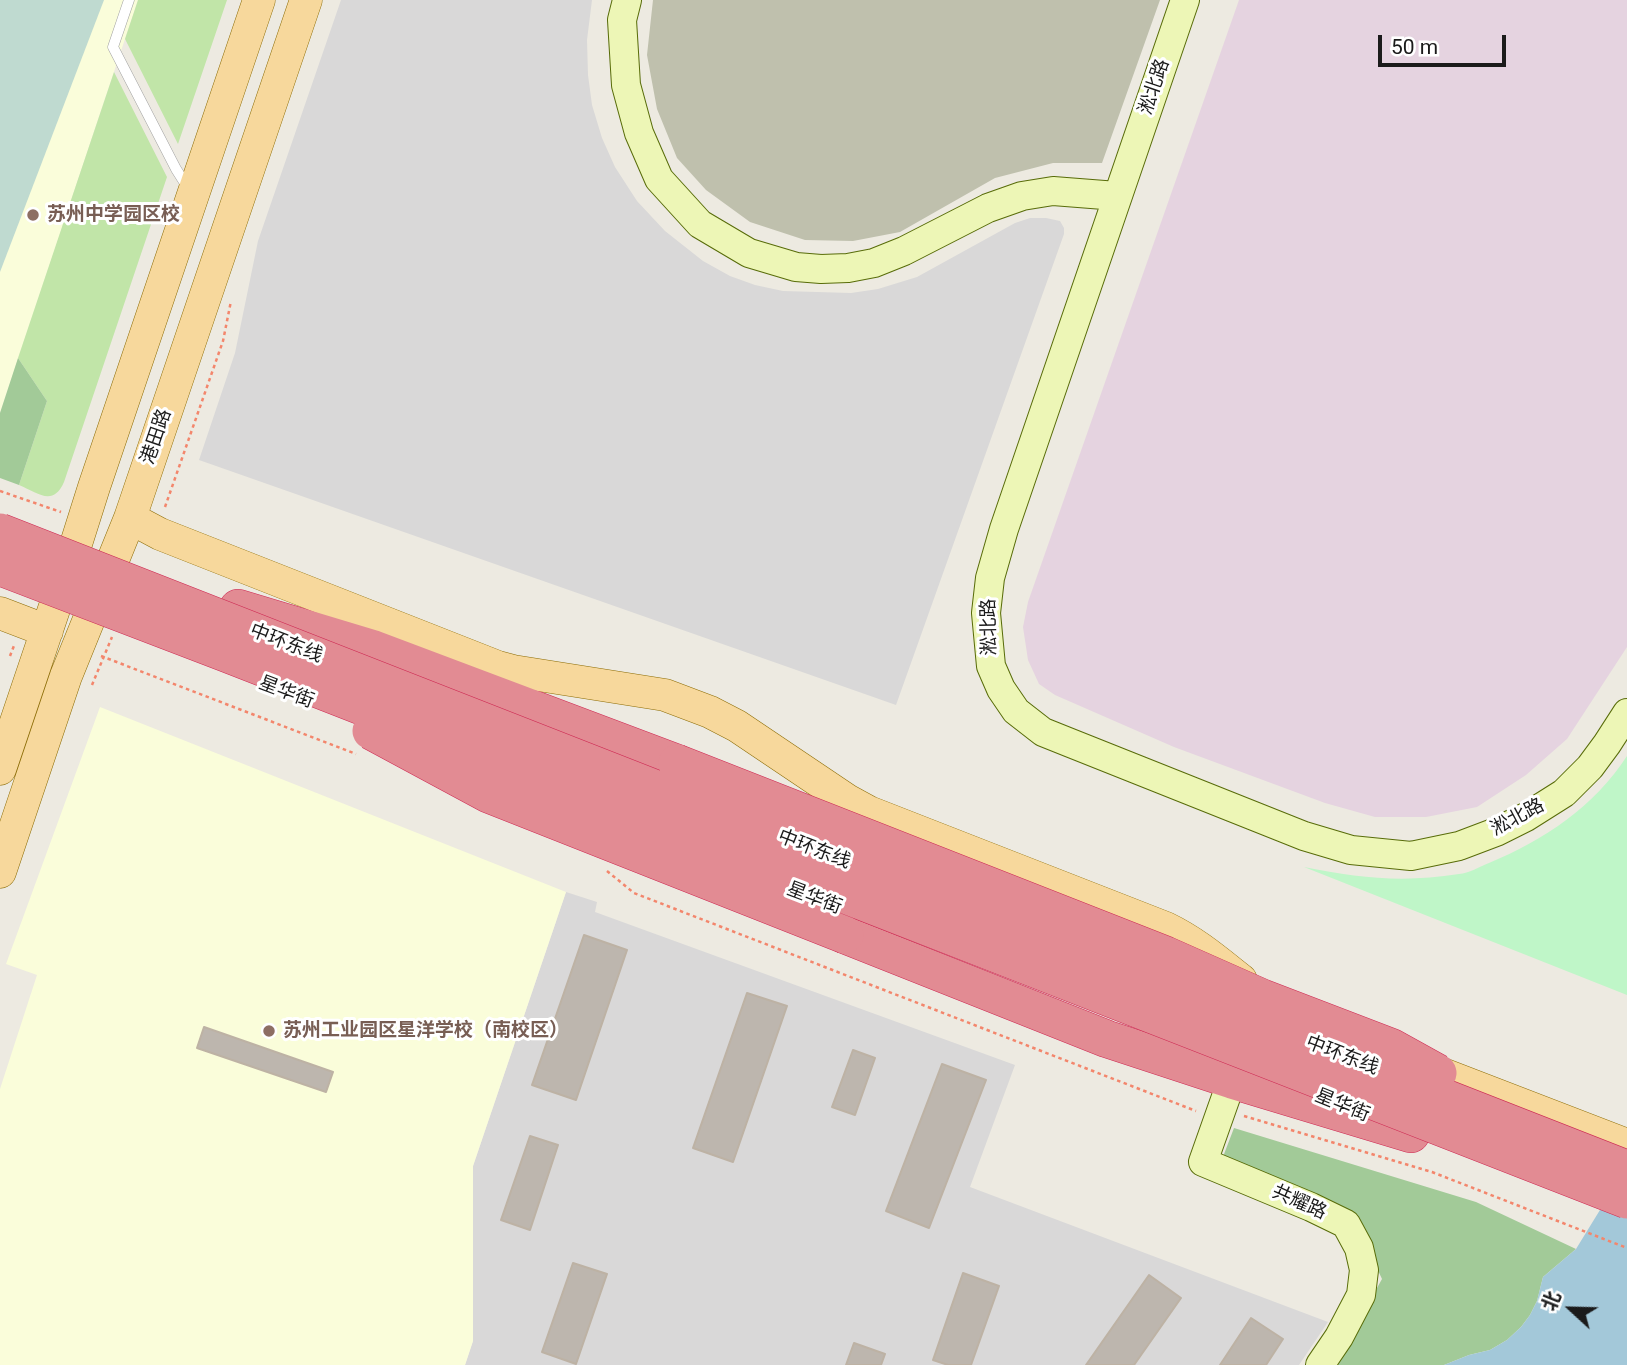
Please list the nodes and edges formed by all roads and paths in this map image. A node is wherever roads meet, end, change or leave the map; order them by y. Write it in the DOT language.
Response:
graph roads {
  1 [pos="129,0"];
  2 [pos="260,0"];
  3 [pos="306,0"];
  4 [pos="627,0"];
  5 [pos="1185,0"];
  6 [pos="1117,196"];
  7 [pos="193,197"];
  8 [pos="0,514"];
  9 [pos="130,518"];
  10 [pos="0,532"];
  11 [pos="76,544"];
  12 [pos="113,558"];
  13 [pos="0,567"];
  14 [pos="0,582"];
  15 [pos="238,608"];
  16 [pos="0,613"];
  17 [pos="90,616"];
  18 [pos="51,617"];
  19 [pos="225,653"];
  20 [pos="1627,713"];
  21 [pos="0,769"];
  22 [pos="0,872"];
  23 [pos="1278,1010"];
  24 [pos="1235,1072"];
  25 [pos="1412,1134"];
  26 [pos="1561,1142"];
  27 [pos="1627,1145"];
  28 [pos="1627,1168"];
  29 [pos="1611,1215"];
  30 [pos="1627,1248"];
  31 [pos="1320,1365"];
  1 -- 7 [label="lane"];
  2 -- 7 [label="main road"];
  3 -- 9 [label="main road, 港田路"];
  4 -- 6 [label="street"];
  5 -- 6 [label="street, 淞北路"];
  6 -- 20 [label="street, 淞北路"];
  7 -- 11 [label="main road"];
  8 -- 11 [label="main road"];
  9 -- 12 [label="main road, 港田路"];
  9 -- 23 [label="main road"];
  10 -- 26 [label="highway, 中环东线, bridge"];
  11 -- 12 [label="main road"];
  11 -- 18 [label="main road"];
  12 -- 15 [label="main road"];
  12 -- 17 [label="main road, 港田路"];
  13 -- 19 [label="highway, 中环东线, bridge"];
  14 -- 18 [label="main road, 星华街"];
  15 -- 23 [label="main road"];
  15 -- 26 [label="highway, bridge"];
  16 -- 18 [label="main road"];
  17 -- 18 [label="main road, 星华街"];
  17 -- 22 [label="main road, 港田路"];
  17 -- 24 [label="main road, 星华街"];
  18 -- 21 [label="main road"];
  19 -- 24 [label="highway, bridge"];
  19 -- 29 [label="highway, 中环东线, bridge"];
  23 -- 27 [label="main road"];
  24 -- 25 [label="highway"];
  24 -- 31 [label="street, 共耀路"];
  25 -- 29 [label="main road"];
  26 -- 28 [label="highway, 中环东线, bridge"];
  29 -- 30 [label="path"];
}
